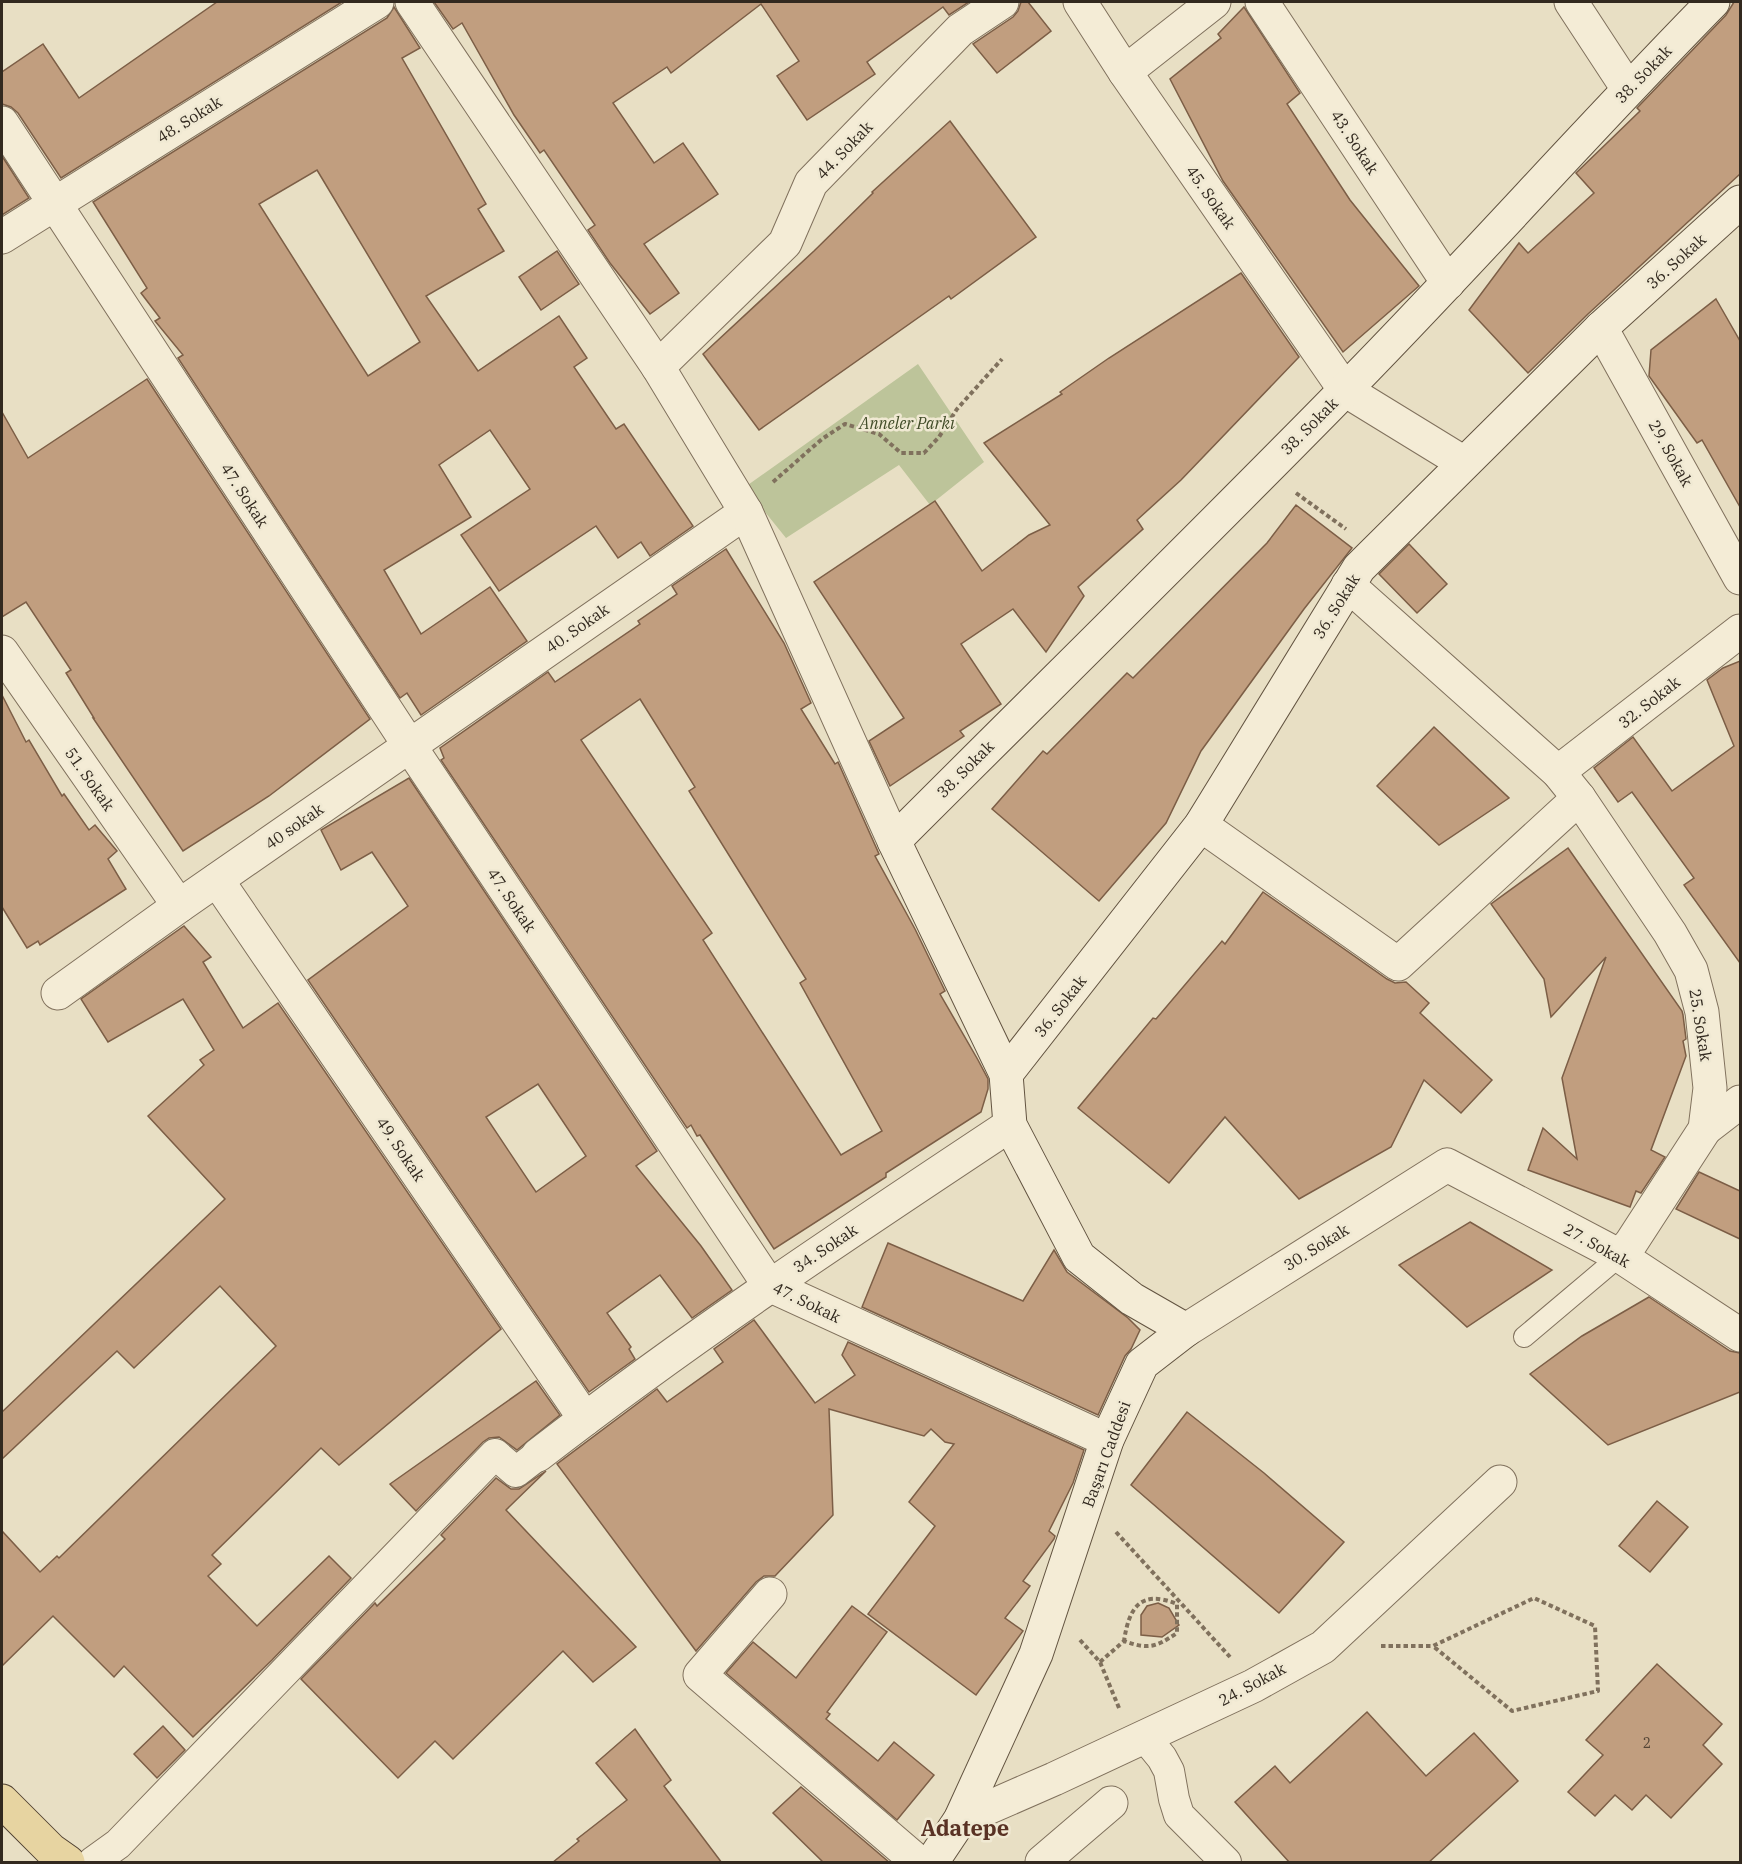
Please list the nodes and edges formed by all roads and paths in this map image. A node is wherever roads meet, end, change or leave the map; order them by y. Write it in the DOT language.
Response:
graph roads {
  1 [pos="377,2"];
  2 [pos="412,2"];
  3 [pos="1002,2"];
  4 [pos="1080,2"];
  5 [pos="1214,2"];
  6 [pos="1262,2"];
  7 [pos="1571,2"];
  8 [pos="1713,2"];
  9 [pos="1125,72"];
  10 [pos="1628,89"];
  11 [pos="2,123"];
  12 [pos="54,203"];
  13 [pos="1739,208"];
  14 [pos="2,237"];
  15 [pos="1448,283"];
  16 [pos="1601,328"];
  17 [pos="1002,359"];
  18 [pos="658,367"];
  19 [pos="1345,390"];
  20 [pos="1464,463"];
  21 [pos="1265,470"];
  22 [pos="746,512"];
  23 [pos="1376,550"];
  24 [pos="1740,578"];
  25 [pos="1348,585"];
  26 [pos="1740,631"];
  27 [pos="2,652"];
  28 [pos="409,745"];
  29 [pos="1558,772"];
  30 [pos="1579,798"];
  31 [pos="1201,825"];
  32 [pos="894,840"];
  33 [pos="217,880"];
  34 [pos="179,906"];
  35 [pos="58,993"];
  36 [pos="1006,1074"];
  37 [pos="1740,1102"];
  38 [pos="1010,1125"];
  39 [pos="1705,1129"];
  40 [pos="1447,1165"];
  41 [pos="1620,1256"];
  42 [pos="769,1285"];
  43 [pos="1186,1330"];
  44 [pos="1740,1335"];
  45 [pos="1524,1337"];
  46 [pos="585,1419"];
  47 [pos="1107,1440"];
  48 [pos="538,1455"];
  49 [pos="1500,1482"];
  50 [pos="1114,1530"];
  51 [pos="770,1594"];
  52 [pos="1177,1602"];
  53 [pos="1076,1636"];
  54 [pos="1124,1641"];
  55 [pos="1433,1646"];
  56 [pos="1323,1647"];
  57 [pos="1100,1662"];
  58 [pos="1237,1665"];
  59 [pos="1133,1727"];
  60 [pos="2,1801"];
  61 [pos="1111,1803"];
  62 [pos="960,1820"];
  63 [pos="54,1858"];
  64 [pos="93,1863"];
  65 [pos="918,1863"];
  66 [pos="932,1863"];
  67 [pos="1042,1863"];
  68 [pos="1226,1863"];
  1 -- 12 [label="street, 48. Sokak"];
  2 -- 18 [label="street"];
  3 -- 18 [label="street, 44. Sokak"];
  4 -- 9 [label="street, 45. Sokak"];
  5 -- 9 [label="street"];
  6 -- 15 [label="street, 43. Sokak"];
  7 -- 10 [label="street"];
  8 -- 10 [label="street, 38. Sokak"];
  9 -- 19 [label="street, 45. Sokak"];
  10 -- 15 [label="street, 38. Sokak"];
  11 -- 12 [label="street, 47. Sokak"];
  12 -- 14 [label="street, 48. Sokak"];
  12 -- 28 [label="street, 47. Sokak"];
  13 -- 16 [label="street, 36. Sokak"];
  15 -- 19 [label="street, 38. Sokak"];
  16 -- 20 [label="street, 36. Sokak"];
  16 -- 24 [label="street, 29. Sokak"];
  17 -- 22 [label="path"];
  18 -- 22 [label="street"];
  19 -- 20 [label="street"];
  19 -- 21 [label="street, 38. Sokak"];
  20 -- 23 [label="street, 36. Sokak"];
  21 -- 23 [label="path"];
  21 -- 32 [label="street, 38. Sokak"];
  22 -- 28 [label="street, 40. Sokak"];
  22 -- 32 [label="street"];
  23 -- 25 [label="street, 36. Sokak"];
  25 -- 29 [label="street, 25. Sokak"];
  25 -- 31 [label="street, 36. Sokak"];
  26 -- 29 [label="street, 32. Sokak"];
  27 -- 34 [label="street, 51. Sokak"];
  28 -- 33 [label="street, 40 sokak"];
  28 -- 42 [label="street, 47. Sokak"];
  29 -- 30 [label="street, 25. Sokak"];
  30 -- 31 [label="street"];
  30 -- 39 [label="street, 25. Sokak"];
  31 -- 36 [label="street, 36. Sokak"];
  32 -- 36 [label="street"];
  33 -- 34 [label="street, 40 sokak"];
  33 -- 46 [label="street, 49. Sokak"];
  34 -- 35 [label="street, 40 sokak"];
  36 -- 38 [label="street"];
  37 -- 39 [label="street"];
  38 -- 42 [label="street, 34. Sokak"];
  38 -- 43 [label="street"];
  39 -- 41 [label="street, 25. Sokak"];
  40 -- 41 [label="street, 27. Sokak"];
  40 -- 43 [label="street, 30. Sokak"];
  41 -- 44 [label="street, 27. Sokak"];
  41 -- 45 [label="lane"];
  42 -- 46 [label="street, 34. Sokak"];
  42 -- 47 [label="street, 47. Sokak"];
  43 -- 47 [label="street, Başarı Caddesi"];
  46 -- 48 [label="street, 34. Sokak"];
  47 -- 62 [label="street, Başarı Caddesi"];
  48 -- 64 [label="street"];
  49 -- 56 [label="street, 24. Sokak"];
  50 -- 52 [label="path"];
  51 -- 65 [label="street"];
  52 -- 54 [label="path"];
  52 -- 54 [label="path"];
  52 -- 58 [label="path"];
  53 -- 57 [label="path"];
  54 -- 57 [label="path"];
  55 -- 55 [label="path"];
  55 -- 56 [label="path"];
  56 -- 59 [label="street, 24. Sokak"];
  57 -- 59 [label="path"];
  59 -- 62 [label="street, 24. Sokak"];
  59 -- 68 [label="street"];
  60 -- 63 [label="main road"];
  61 -- 67 [label="street"];
  62 -- 66 [label="street, Başarı Caddesi"];
}
